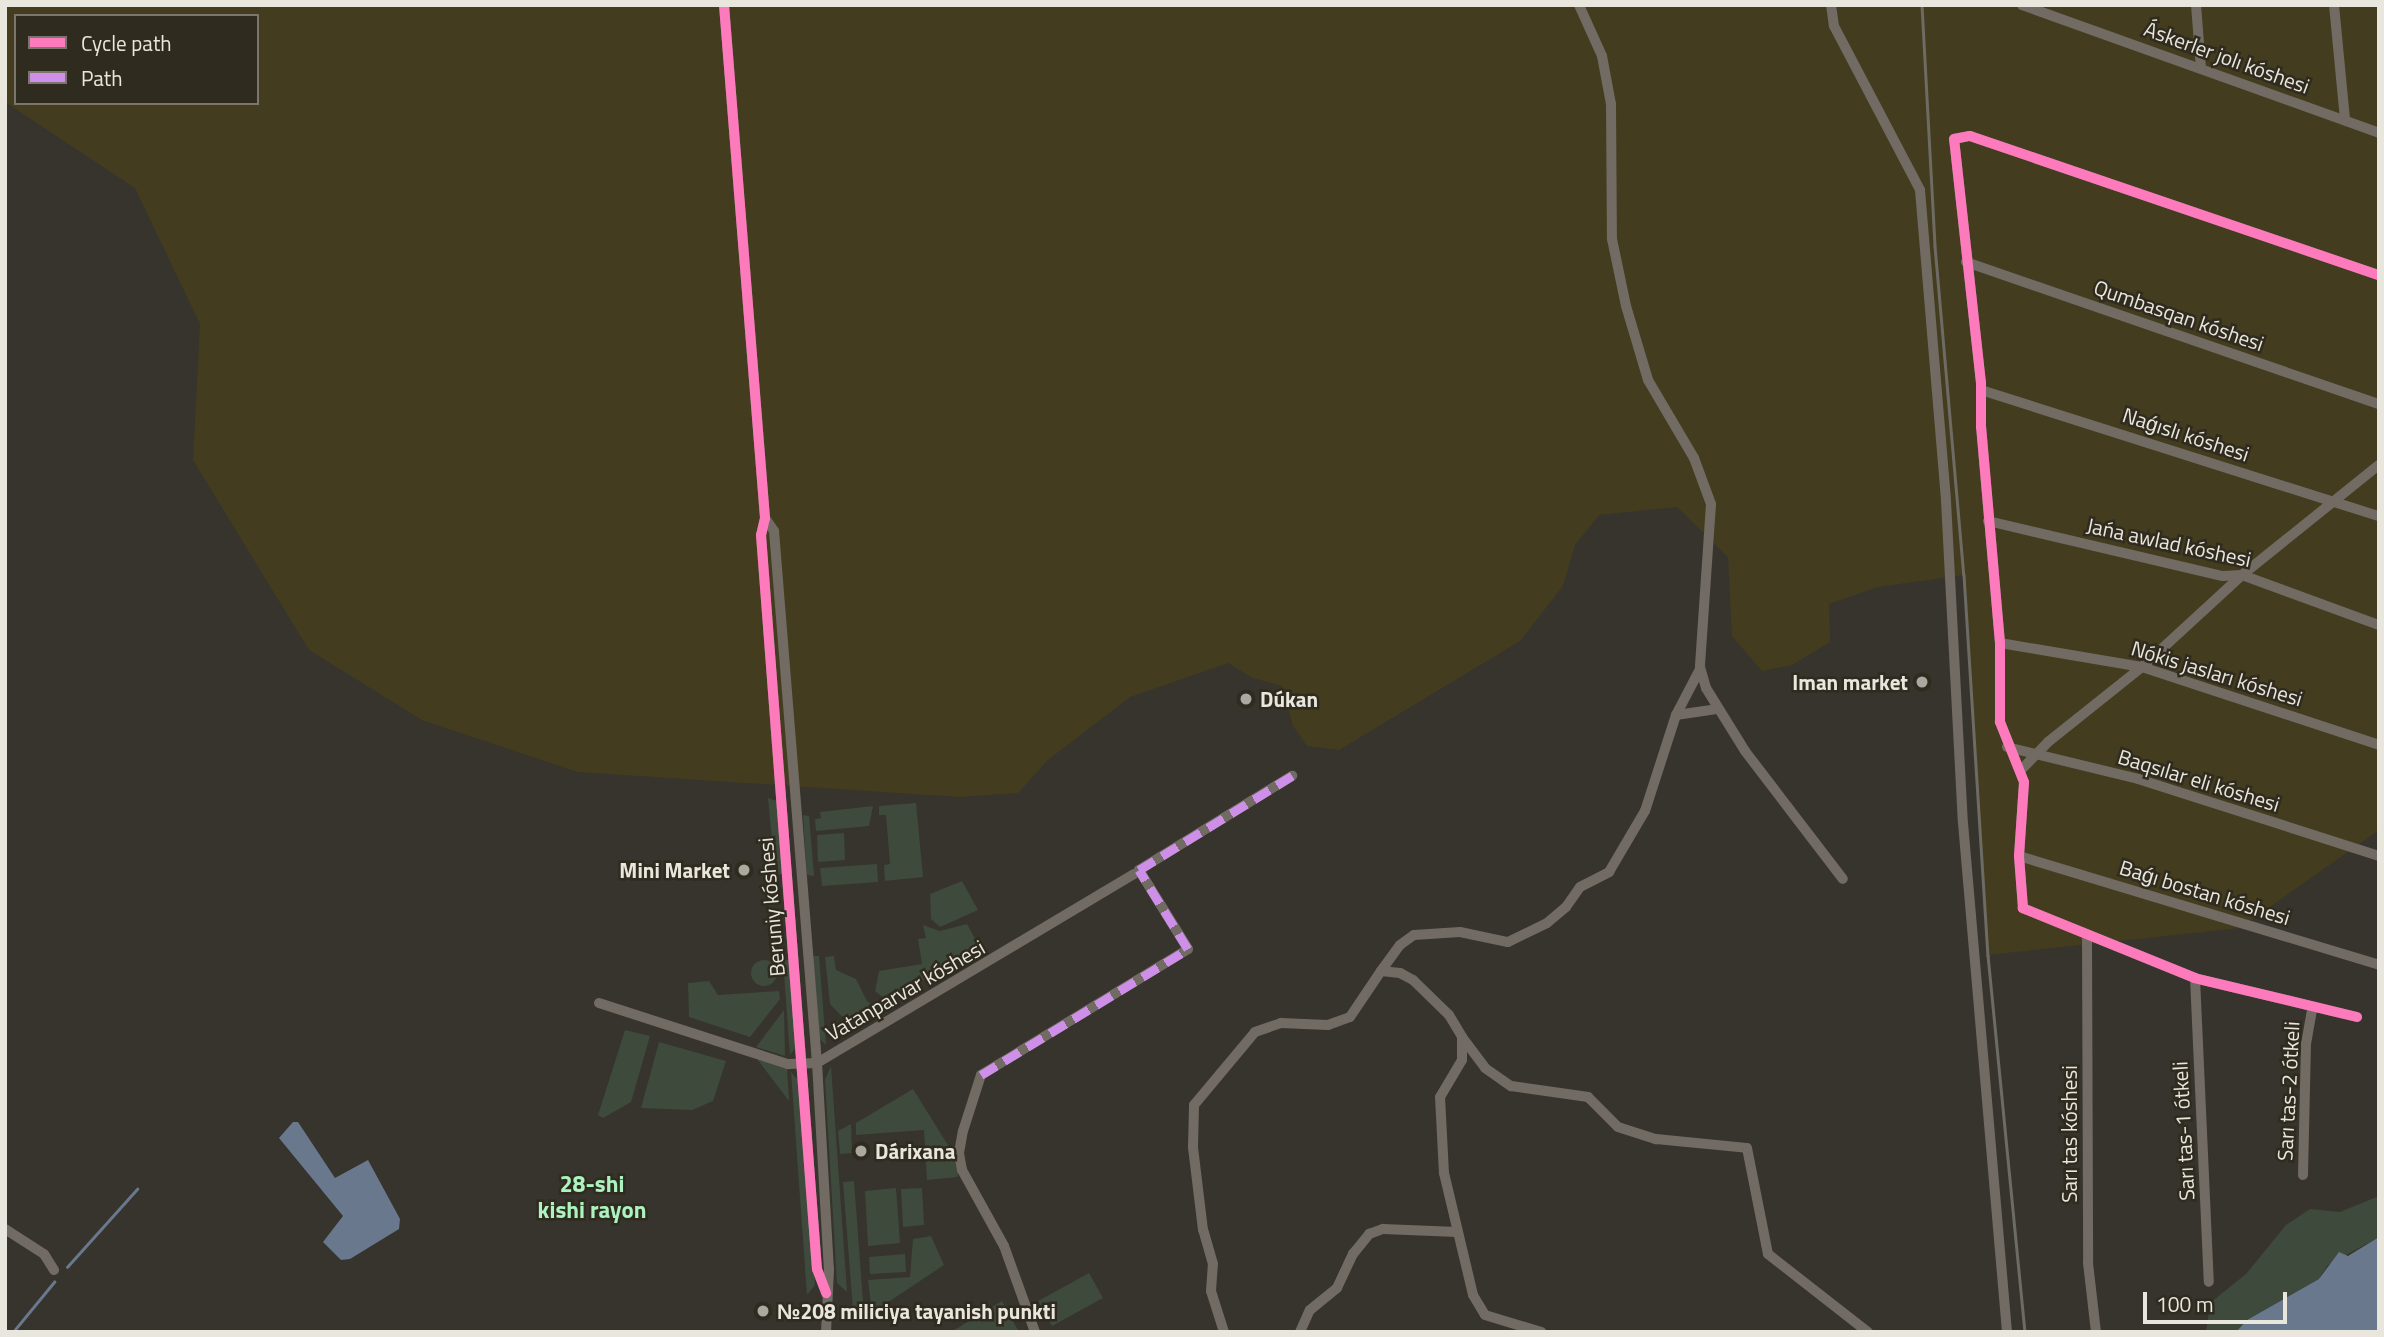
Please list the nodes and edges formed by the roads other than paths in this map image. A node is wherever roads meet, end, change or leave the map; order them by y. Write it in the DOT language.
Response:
graph roads {
  1 [pos="724,5"];
  2 [pos="1579,5"];
  3 [pos="1831,5"];
  4 [pos="2022,5"];
  5 [pos="2196,5"];
  6 [pos="2334,5"];
  7 [pos="2050,10"];
  8 [pos="2201,68"];
  9 [pos="2345,120"];
  10 [pos="2379,133"];
  11 [pos="1966,262"];
  12 [pos="2379,275"];
  13 [pos="1981,390"];
  14 [pos="2379,404"];
  15 [pos="2379,465"];
  16 [pos="2333,501"];
  17 [pos="2379,516"];
  18 [pos="765,518"];
  19 [pos="1988,520"];
  20 [pos="2242,575"];
  21 [pos="2379,625"];
  22 [pos="2000,643"];
  23 [pos="1700,667"];
  24 [pos="2142,667"];
  25 [pos="786,684"];
  26 [pos="773,685"];
  27 [pos="1717,709"];
  28 [pos="1676,715"];
  29 [pos="2379,745"];
  30 [pos="2007,747"];
  31 [pos="2035,755"];
  32 [pos="2021,770"];
  33 [pos="1292,776"];
  34 [pos="2020,856"];
  35 [pos="2379,856"];
  36 [pos="1137,872"];
  37 [pos="1843,880"];
  38 [pos="2087,935"];
  39 [pos="2379,965"];
  40 [pos="1381,971"];
  41 [pos="2195,978"];
  42 [pos="598,1003"];
  43 [pos="2312,1009"];
  44 [pos="2357,1017"];
  45 [pos="1462,1037"];
  46 [pos="817,1063"];
  47 [pos="804,1064"];
  48 [pos="2303,1175"];
  49 [pos="5,1229"];
  50 [pos="1457,1232"];
  51 [pos="54,1270"];
  52 [pos="2210,1282"];
  53 [pos="826,1293"];
  54 [pos="827,1332"];
  55 [pos="1035,1332"];
  56 [pos="1224,1332"];
  57 [pos="1300,1332"];
  58 [pos="1541,1332"];
  59 [pos="1868,1332"];
  60 [pos="2007,1332"];
  61 [pos="2096,1332"];
  1 -- 18 [label="street"];
  2 -- 23 [label="street"];
  3 -- 60 [label="street"];
  4 -- 7 [label="street, Áskerler jolı kóshesi"];
  5 -- 8 [label="street"];
  6 -- 9 [label="street"];
  7 -- 8 [label="street, Áskerler jolı kóshesi"];
  8 -- 9 [label="street, Áskerler jolı kóshesi"];
  9 -- 10 [label="street, Áskerler jolı kóshesi"];
  11 -- 12 [label="street"];
  11 -- 13 [label="street"];
  11 -- 14 [label="street, Qumbasqan kóshesi"];
  13 -- 16 [label="street, Naǵıslı kóshesi"];
  13 -- 19 [label="street"];
  15 -- 16 [label="street"];
  16 -- 17 [label="street, Naǵıslı kóshesi"];
  16 -- 20 [label="street"];
  18 -- 25 [label="street, Beruniy kóshesi"];
  18 -- 26 [label="street, Beruniy kóshesi"];
  19 -- 20 [label="street, Jańa awlad kóshesi"];
  19 -- 22 [label="street"];
  20 -- 21 [label="street, Jańa awlad kóshesi"];
  20 -- 24 [label="street"];
  22 -- 24 [label="street, Nókis jasları kóshesi"];
  22 -- 30 [label="street"];
  23 -- 27 [label="street"];
  23 -- 28 [label="street"];
  24 -- 29 [label="street, Nókis jasları kóshesi"];
  24 -- 31 [label="street"];
  25 -- 26 [label="street"];
  25 -- 46 [label="street, Beruniy kóshesi"];
  26 -- 47 [label="street, Beruniy kóshesi"];
  27 -- 28 [label="street"];
  27 -- 37 [label="street"];
  28 -- 40 [label="street"];
  30 -- 31 [label="street, Baqsılar eli kóshesi"];
  30 -- 32 [label="street"];
  31 -- 32 [label="street"];
  31 -- 35 [label="street, Baqsılar eli kóshesi"];
  32 -- 34 [label="street"];
  33 -- 36 [label="street, Vatanparvar kóshesi"];
  34 -- 38 [label="street"];
  34 -- 39 [label="street, Baǵı bostan kóshesi"];
  36 -- 46 [label="street, Vatanparvar kóshesi"];
  36 -- 55 [label="street"];
  38 -- 41 [label="street"];
  38 -- 61 [label="street, Sarı tas kóshesi"];
  40 -- 45 [label="street"];
  40 -- 56 [label="street"];
  41 -- 43 [label="street"];
  41 -- 52 [label="street, Sarı tas-1 ótkeli"];
  42 -- 47 [label="street, Vatanparvar kóshesi"];
  43 -- 44 [label="street"];
  43 -- 48 [label="street, Sarı tas-2 ótkeli"];
  45 -- 50 [label="street"];
  45 -- 59 [label="street"];
  46 -- 47 [label="street, Vatanparvar kóshesi"];
  46 -- 53 [label="street, Beruniy kóshesi"];
  47 -- 53 [label="street, Beruniy kóshesi"];
  49 -- 51 [label="street"];
  50 -- 57 [label="street"];
  50 -- 58 [label="street"];
  53 -- 54 [label="street"];
}
